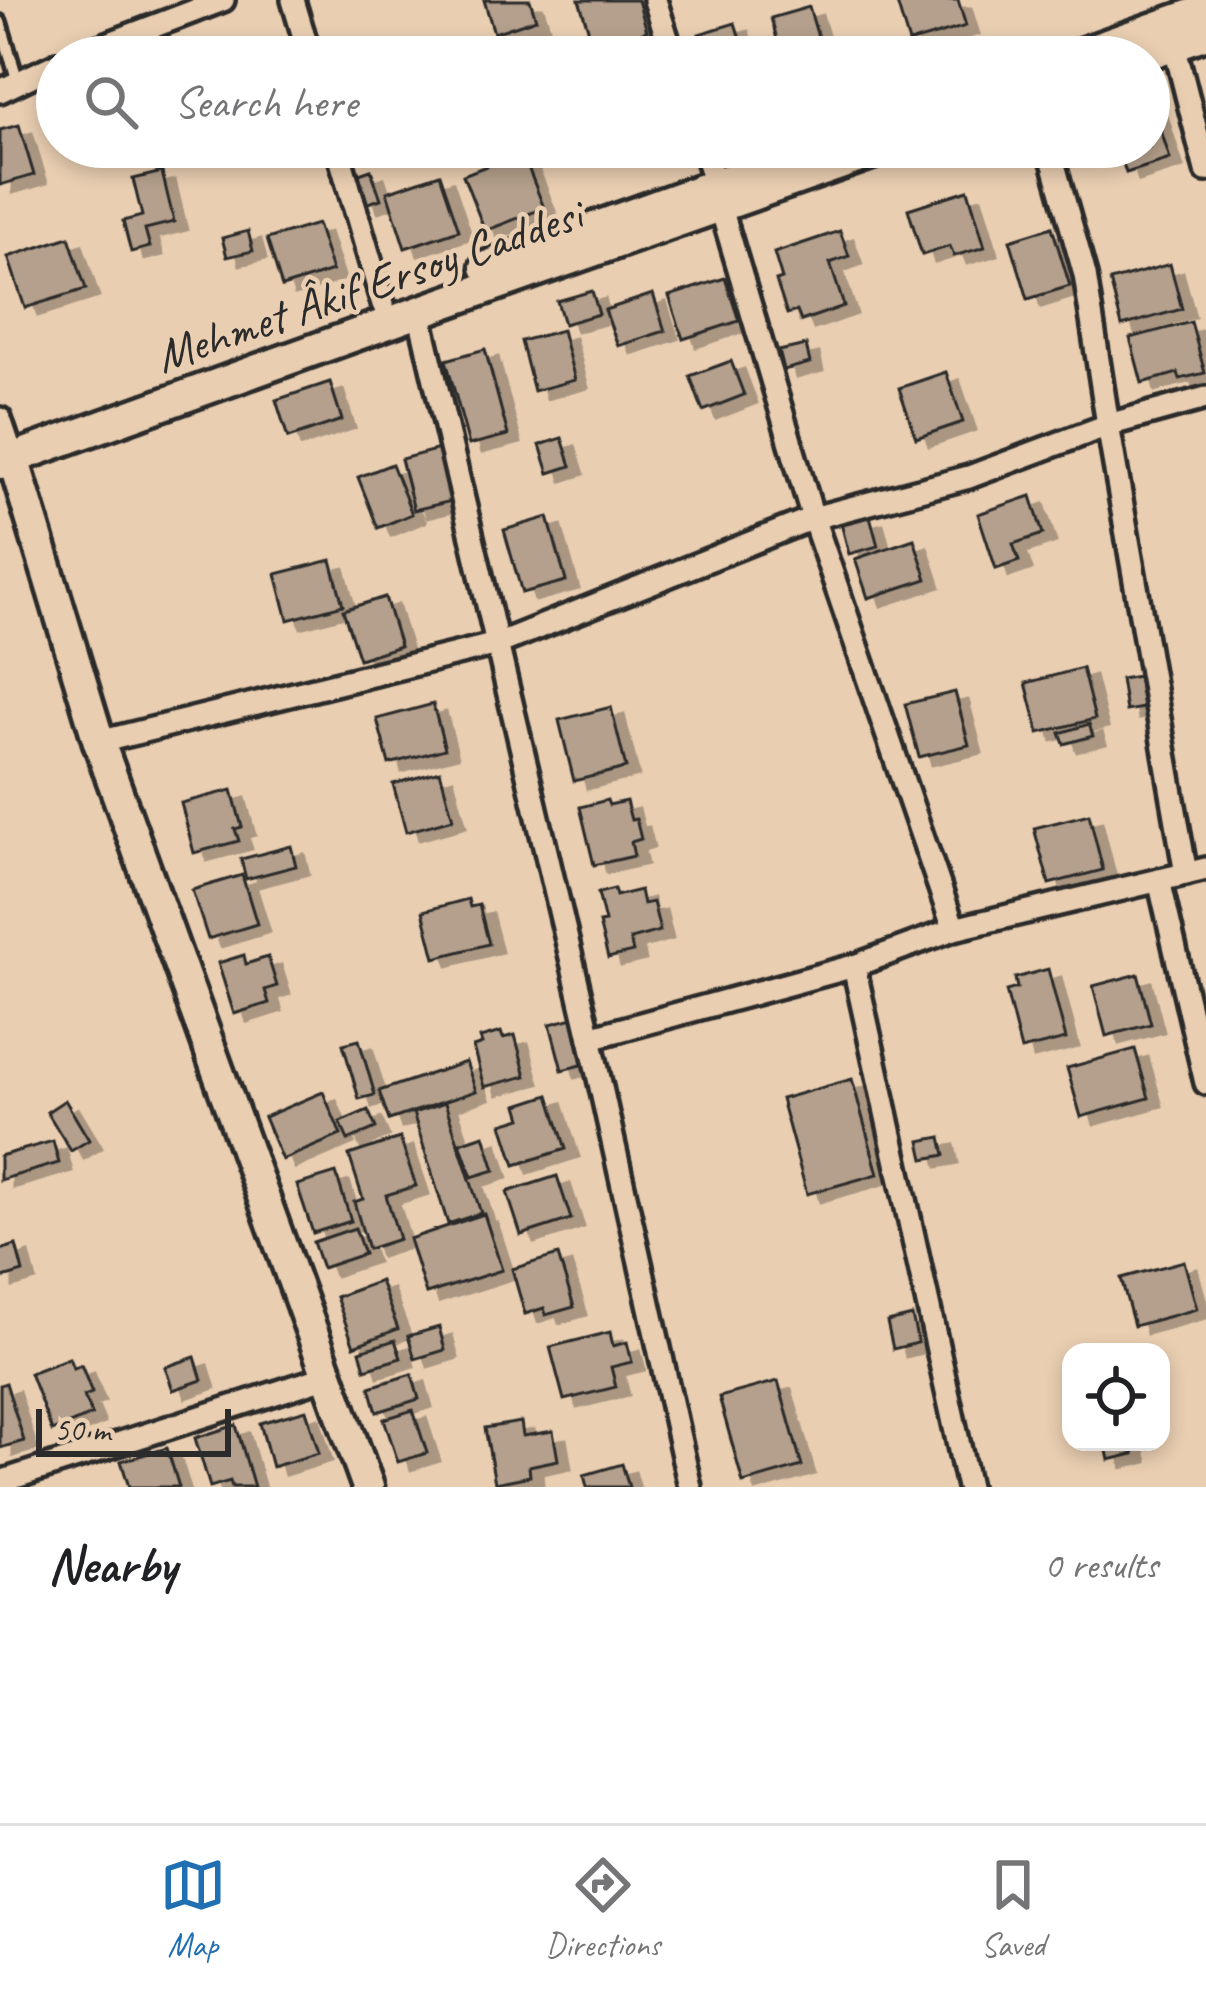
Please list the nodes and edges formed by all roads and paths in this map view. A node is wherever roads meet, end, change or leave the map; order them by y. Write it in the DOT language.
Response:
graph roads {
  1 [pos="223,0"];
  2 [pos="292,0"];
  3 [pos="655,0"];
  4 [pos="1206,10"];
  5 [pos="0,22"];
  6 [pos="1206,33"];
  7 [pos="128,36"];
  8 [pos="303,36"];
  9 [pos="667,36"];
  10 [pos="1132,36"];
  11 [pos="1174,44"];
  12 [pos="1170,45"];
  13 [pos="9,87"];
  14 [pos="343,168"];
  15 [pos="709,168"];
  16 [pos="776,168"];
  17 [pos="816,168"];
  18 [pos="1055,168"];
  19 [pos="1206,170"];
  20 [pos="718,196"];
  21 [pos="383,304"];
  22 [pos="419,311"];
  23 [pos="1206,398"];
  24 [pos="0,419"];
  25 [pos="1108,425"];
  26 [pos="7,460"];
  27 [pos="813,518"];
  28 [pos="497,644"];
  29 [pos="99,742"];
  30 [pos="1196,871"];
  31 [pos="1159,880"];
  32 [pos="954,929"];
  33 [pos="854,966"];
  34 [pos="590,1038"];
  35 [pos="1206,1083"];
  36 [pos="328,1376"];
  37 [pos="0,1482"];
  38 [pos="368,1487"];
  39 [pos="690,1487"];
  40 [pos="968,1487"];
  1 -- 7 [label="street"];
  2 -- 8 [label="street"];
  3 -- 9 [label="street"];
  4 -- 10 [label="main road"];
  5 -- 13 [label="lane"];
  6 -- 11 [label="main road"];
  11 -- 12 [label="main road"];
  11 -- 19 [label="street"];
  14 -- 21 [label="street"];
  15 -- 20 [label="street"];
  16 -- 20 [label="main road, Mehmet Âkif Ersoy Caddesi"];
  17 -- 20 [label="main road, Mehmet Âkif Ersoy Caddesi"];
  18 -- 25 [label="street"];
  20 -- 21 [label="main road, Mehmet Âkif Ersoy Caddesi"];
  20 -- 22 [label="main road, Mehmet Âkif Ersoy Caddesi"];
  20 -- 27 [label="street"];
  21 -- 26 [label="main road, Mehmet Âkif Ersoy Caddesi"];
  22 -- 26 [label="main road, Mehmet Âkif Ersoy Caddesi"];
  22 -- 28 [label="street"];
  23 -- 25 [label="street"];
  24 -- 26 [label="street"];
  25 -- 27 [label="street"];
  25 -- 30 [label="street"];
  26 -- 29 [label="main road"];
  27 -- 28 [label="street"];
  27 -- 32 [label="street"];
  28 -- 29 [label="street"];
  28 -- 34 [label="street"];
  29 -- 36 [label="main road"];
  30 -- 31 [label="street"];
  31 -- 32 [label="street"];
  31 -- 35 [label="street"];
  32 -- 33 [label="street"];
  33 -- 34 [label="street"];
  33 -- 40 [label="street"];
  34 -- 39 [label="street"];
  36 -- 37 [label="street"];
  36 -- 38 [label="main road"];
}
